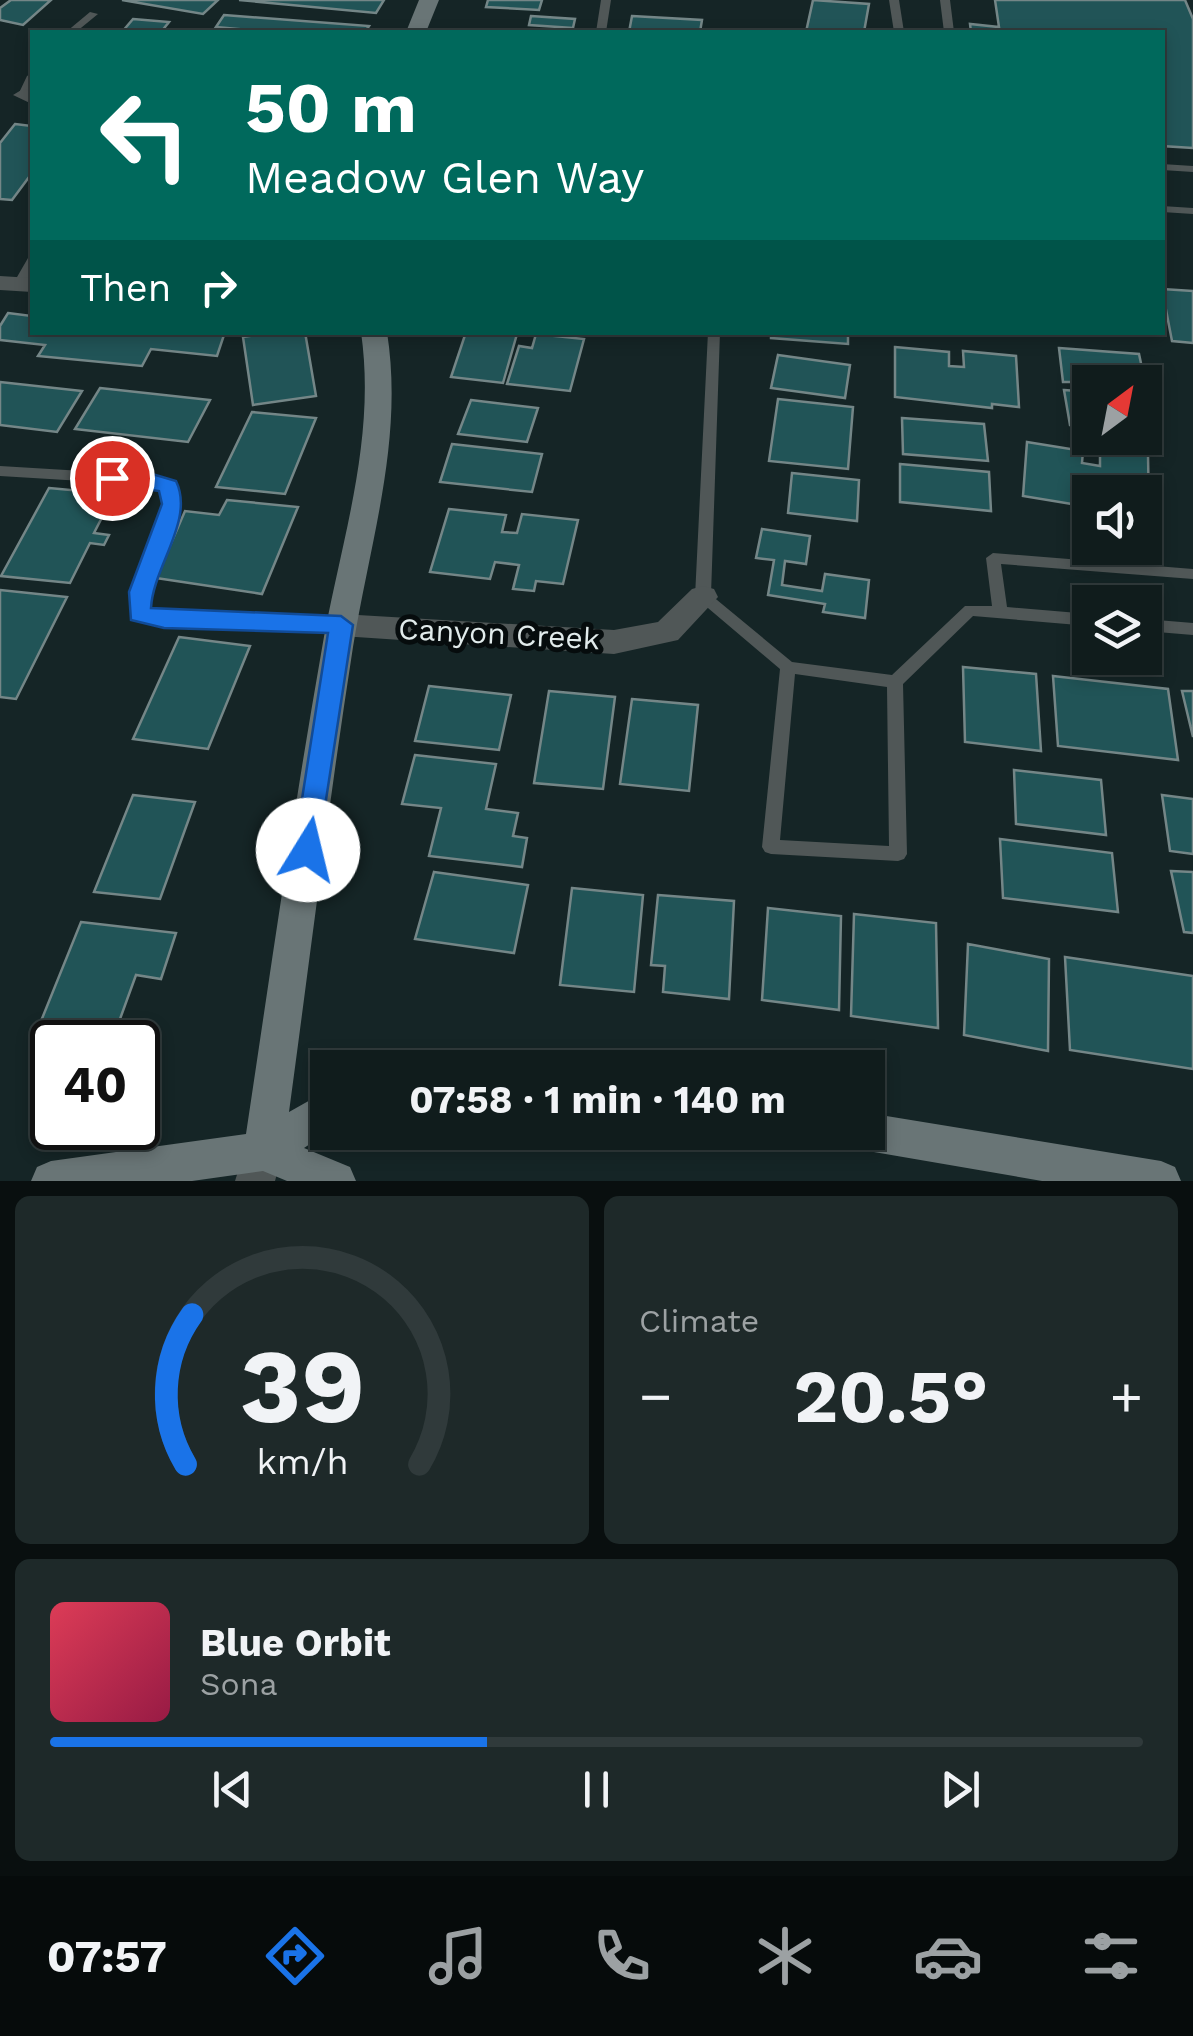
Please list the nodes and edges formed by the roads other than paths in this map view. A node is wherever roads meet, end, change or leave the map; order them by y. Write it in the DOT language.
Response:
graph roads {
  1 [pos="429,0"];
  2 [pos="606,0"];
  3 [pos="894,0"];
  4 [pos="945,0"];
  5 [pos="93,14"];
  6 [pos="74,30"];
  7 [pos="417,30"];
  8 [pos="600,30"];
  9 [pos="899,30"];
  10 [pos="949,30"];
  11 [pos="1165,167"];
  12 [pos="1193,169"];
  13 [pos="1165,209"];
  14 [pos="1193,211"];
  15 [pos="375,335"];
  16 [pos="714,335"];
  17 [pos="0,471"];
  18 [pos="1193,574"];
  19 [pos="703,597"];
  20 [pos="1000,612"];
  21 [pos="1072,618"];
  22 [pos="341,625"];
  23 [pos="1162,626"];
  24 [pos="1193,629"];
  25 [pos="788,667"];
  26 [pos="895,682"];
  27 [pos="310,1124"];
  28 [pos="885,1135"];
  29 [pos="259,1166"];
  30 [pos="51,1181"];
  31 [pos="336,1181"];
  32 [pos="1160,1181"];
  1 -- 7 [label="street"];
  2 -- 8 [label="lane"];
  3 -- 9 [label="lane"];
  4 -- 10 [label="lane"];
  5 -- 6 [label="lane"];
  11 -- 12 [label="lane"];
  13 -- 14 [label="lane"];
  15 -- 22 [label="street"];
  16 -- 19 [label="lane"];
  17 -- 22 [label="lane"];
  18 -- 20 [label="lane"];
  19 -- 22 [label="street, Canyon Creek"];
  19 -- 25 [label="lane"];
  20 -- 21 [label="lane"];
  20 -- 26 [label="lane"];
  22 -- 29 [label="street"];
  23 -- 24 [label="lane"];
  25 -- 26 [label="lane"];
  25 -- 26 [label="lane"];
  27 -- 29 [label="street"];
  28 -- 32 [label="street"];
  29 -- 30 [label="street"];
  29 -- 31 [label="street"];
}
